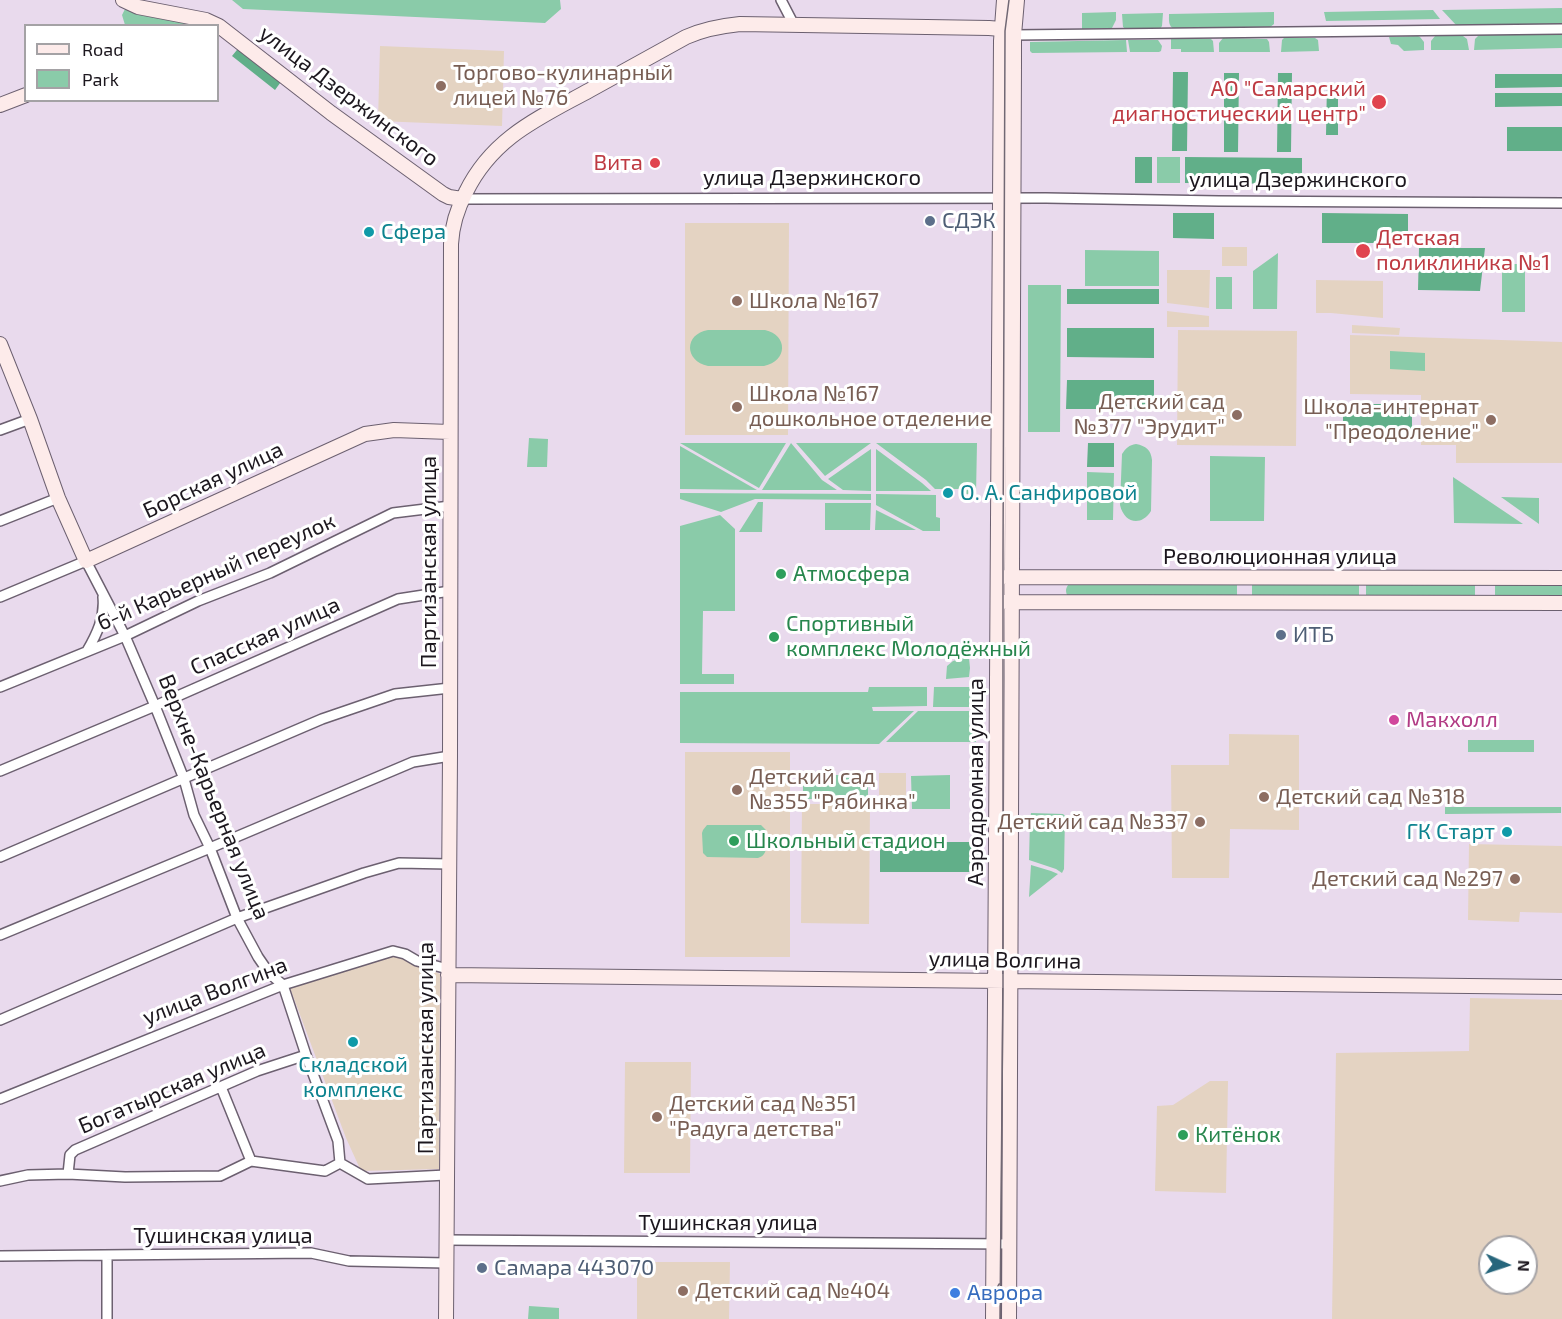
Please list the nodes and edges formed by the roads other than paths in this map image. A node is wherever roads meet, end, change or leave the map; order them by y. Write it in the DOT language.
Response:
graph roads {
  1 [pos="123,0"];
  2 [pos="781,0"];
  3 [pos="1004,0"];
  4 [pos="1017,0"];
  5 [pos="206,20"];
  6 [pos="197,24"];
  7 [pos="215,24"];
  8 [pos="794,25"];
  9 [pos="219,26"];
  10 [pos="1001,29"];
  11 [pos="1562,29"];
  12 [pos="1014,35"];
  13 [pos="24,96"];
  14 [pos="0,105"];
  15 [pos="462,199"];
  16 [pos="1007,199"];
  17 [pos="1562,203"];
  18 [pos="0,344"];
  19 [pos="30,419"];
  20 [pos="0,430"];
  21 [pos="450,432"];
  22 [pos="58,498"];
  23 [pos="450,506"];
  24 [pos="0,522"];
  25 [pos="86,561"];
  26 [pos="998,577"];
  27 [pos="1013,578"];
  28 [pos="1068,578"];
  29 [pos="1562,578"];
  30 [pos="450,591"];
  31 [pos="103,594"];
  32 [pos="0,597"];
  33 [pos="998,602"];
  34 [pos="1013,602"];
  35 [pos="1070,602"];
  36 [pos="1562,603"];
  37 [pos="125,636"];
  38 [pos="87,651"];
  39 [pos="0,687"];
  40 [pos="450,688"];
  41 [pos="155,706"];
  42 [pos="450,756"];
  43 [pos="0,771"];
  44 [pos="184,779"];
  45 [pos="210,848"];
  46 [pos="0,857"];
  47 [pos="449,864"];
  48 [pos="237,918"];
  49 [pos="0,935"];
  50 [pos="448,972"];
  51 [pos="995,981"];
  52 [pos="1011,981"];
  53 [pos="283,985"];
  54 [pos="1562,987"];
  55 [pos="0,1020"];
  56 [pos="306,1055"];
  57 [pos="221,1087"];
  58 [pos="0,1099"];
  59 [pos="251,1161"];
  60 [pos="340,1163"];
  61 [pos="68,1174"];
  62 [pos="446,1175"];
  63 [pos="0,1181"];
  64 [pos="446,1240"];
  65 [pos="994,1244"];
  66 [pos="1010,1244"];
  67 [pos="0,1256"];
  68 [pos="107,1256"];
  69 [pos="446,1263"];
  70 [pos="107,1319"];
  71 [pos="446,1319"];
  72 [pos="993,1319"];
  73 [pos="1009,1319"];
  1 -- 5 [label="street, улица Дзержинского"];
  2 -- 8 [label="street"];
  3 -- 10 [label="street"];
  4 -- 12 [label="street"];
  5 -- 6 [label="street"];
  5 -- 7 [label="street, улица Дзержинского"];
  8 -- 10 [label="street, Партизанская улица"];
  8 -- 15 [label="street, Партизанская улица"];
  9 -- 15 [label="street, улица Дзержинского"];
  10 -- 12 [label="street, Партизанская улица"];
  10 -- 16 [label="street, Аэродромная улица"];
  11 -- 12 [label="street"];
  12 -- 16 [label="street, Аэродромная улица"];
  13 -- 14 [label="street"];
  15 -- 16 [label="street, улица Дзержинского"];
  15 -- 21 [label="street, Партизанская улица"];
  16 -- 17 [label="street, улица Дзержинского"];
  16 -- 26 [label="street, Аэродромная улица"];
  16 -- 27 [label="street, Аэродромная улица"];
  18 -- 19 [label="street, Верхне-Карьерная улица"];
  19 -- 20 [label="street"];
  19 -- 22 [label="street, Верхне-Карьерная улица"];
  21 -- 23 [label="street, Партизанская улица"];
  21 -- 25 [label="street, Борская улица"];
  22 -- 24 [label="street"];
  22 -- 25 [label="street, Верхне-Карьерная улица"];
  23 -- 30 [label="street, Партизанская улица"];
  23 -- 37 [label="street, 6-й Карьерный переулок"];
  25 -- 31 [label="street, Верхне-Карьерная улица"];
  25 -- 32 [label="street, Борская улица"];
  26 -- 27 [label="street, Революционная улица"];
  26 -- 33 [label="street, Аэродромная улица"];
  27 -- 28 [label="street, Революционная улица"];
  27 -- 34 [label="street, Аэродромная улица"];
  28 -- 29 [label="street, Революционная улица"];
  28 -- 35 [label="street"];
  30 -- 40 [label="street, Партизанская улица"];
  30 -- 41 [label="street, Спасская улица"];
  31 -- 37 [label="street, Верхне-Карьерная улица"];
  31 -- 38 [label="street"];
  33 -- 34 [label="street, Революционная улица"];
  33 -- 51 [label="street, Аэродромная улица"];
  34 -- 35 [label="street, Революционная улица"];
  34 -- 52 [label="street, Аэродромная улица"];
  35 -- 36 [label="street, Революционная улица"];
  37 -- 38 [label="street, 6-й Карьерный переулок"];
  37 -- 41 [label="street, Верхне-Карьерная улица"];
  38 -- 39 [label="street, 6-й Карьерный переулок"];
  40 -- 42 [label="street, Партизанская улица"];
  40 -- 44 [label="street"];
  41 -- 43 [label="street, Спасская улица"];
  41 -- 44 [label="street, Верхне-Карьерная улица"];
  42 -- 45 [label="street"];
  42 -- 47 [label="street, Партизанская улица"];
  44 -- 45 [label="street, Верхне-Карьерная улица"];
  44 -- 46 [label="street"];
  45 -- 48 [label="street, Верхне-Карьерная улица"];
  45 -- 49 [label="street"];
  47 -- 48 [label="street"];
  47 -- 50 [label="street, Партизанская улица"];
  48 -- 53 [label="street, Верхне-Карьерная улица"];
  48 -- 55 [label="street"];
  50 -- 51 [label="street, улица Волгина"];
  50 -- 53 [label="street, улица Волгина"];
  50 -- 62 [label="street, Партизанская улица"];
  51 -- 52 [label="street, улица Волгина"];
  51 -- 65 [label="street, Аэродромная улица"];
  52 -- 54 [label="street, улица Волгина"];
  52 -- 66 [label="street, Аэродромная улица"];
  53 -- 56 [label="street, Верхне-Карьерная улица"];
  53 -- 58 [label="street, улица Волгина"];
  56 -- 57 [label="street, Богатырская улица"];
  56 -- 60 [label="street, Верхне-Карьерная улица"];
  57 -- 59 [label="street"];
  57 -- 61 [label="street, Богатырская улица"];
  59 -- 60 [label="street"];
  59 -- 61 [label="street"];
  60 -- 62 [label="street"];
  61 -- 63 [label="street"];
  62 -- 64 [label="street, Партизанская улица"];
  64 -- 65 [label="street, Тушинская улица"];
  64 -- 69 [label="street, Партизанская улица"];
  65 -- 66 [label="street, Тушинская улица"];
  65 -- 72 [label="street, Аэродромная улица"];
  66 -- 73 [label="street, Аэродромная улица"];
  67 -- 68 [label="street, Тушинская улица"];
  68 -- 69 [label="street, Тушинская улица"];
  68 -- 70 [label="street"];
  69 -- 71 [label="street, Партизанская улица"];
}
